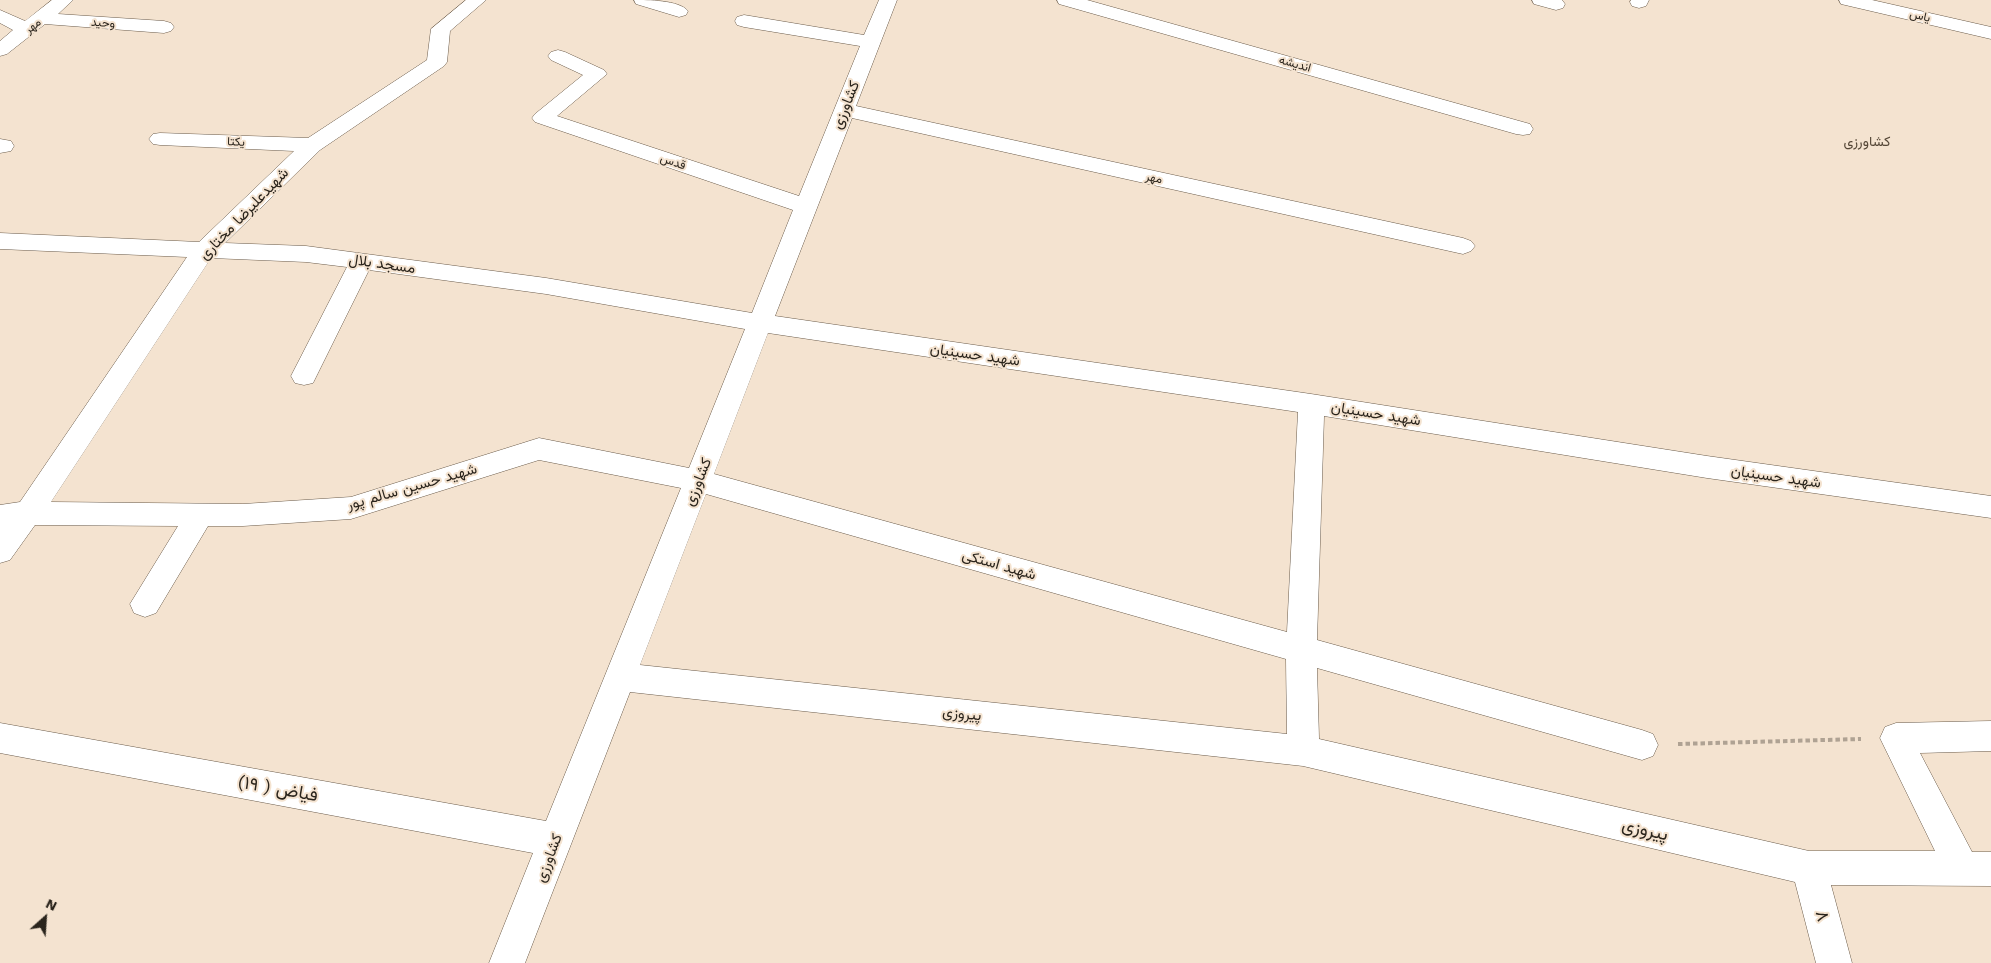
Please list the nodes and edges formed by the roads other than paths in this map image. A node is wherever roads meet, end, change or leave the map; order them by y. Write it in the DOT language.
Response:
graph roads {
  1 [pos="64,0"];
  2 [pos="477,0"];
  3 [pos="643,0"];
  4 [pos="888,0"];
  5 [pos="1066,0"];
  6 [pos="1848,0"];
  7 [pos="679,11"];
  8 [pos="0,16"];
  9 [pos="42,18"];
  10 [pos="744,21"];
  11 [pos="164,27"];
  12 [pos="27,30"];
  13 [pos="1991,33"];
  14 [pos="871,42"];
  15 [pos="0,50"];
  16 [pos="558,56"];
  17 [pos="844,110"];
  18 [pos="1523,129"];
  19 [pos="160,140"];
  20 [pos="312,145"];
  21 [pos="805,206"];
  22 [pos="0,241"];
  23 [pos="1463,246"];
  24 [pos="204,250"];
  25 [pos="361,262"];
  26 [pos="760,323"];
  27 [pos="304,376"];
  28 [pos="1312,404"];
  29 [pos="698,481"];
  30 [pos="1991,507"];
  31 [pos="28,513"];
  32 [pos="200,515"];
  33 [pos="0,516"];
  34 [pos="0,552"];
  35 [pos="145,604"];
  36 [pos="1300,649"];
  37 [pos="620,677"];
  38 [pos="1991,736"];
  39 [pos="1,740"];
  40 [pos="1642,745"];
  41 [pos="1303,751"];
  42 [pos="556,840"];
  43 [pos="1809,868"];
  44 [pos="1977,869"];
  45 [pos="507,963"];
  46 [pos="1834,963"];
  1 -- 9 [label="street, مهر"];
  2 -- 20 [label="street, شهیدعلیرضا مختاری"];
  3 -- 7 [label="street"];
  4 -- 14 [label="street, کشاورزی"];
  5 -- 18 [label="street, اندیشه"];
  6 -- 13 [label="street, یاس"];
  8 -- 12 [label="street"];
  9 -- 11 [label="street, وحید"];
  9 -- 12 [label="street, مهر"];
  10 -- 14 [label="street"];
  12 -- 15 [label="street, مهر"];
  14 -- 17 [label="street, کشاورزی"];
  16 -- 21 [label="street, قدس"];
  17 -- 21 [label="street, کشاورزی"];
  17 -- 23 [label="street, مهر"];
  19 -- 20 [label="street, یکتا"];
  20 -- 24 [label="street, شهیدعلیرضا مختاری"];
  21 -- 26 [label="street, کشاورزی"];
  22 -- 24 [label="street, مسجد بلال"];
  24 -- 25 [label="street, مسجد بلال"];
  24 -- 31 [label="street, شهیدعلیرضا مختاری"];
  25 -- 26 [label="street, مسجد بلال"];
  25 -- 27 [label="street"];
  26 -- 28 [label="street, شهید حسینیان"];
  26 -- 29 [label="street, کشاورزی"];
  28 -- 30 [label="street, شهید حسینیان"];
  28 -- 36 [label="street"];
  29 -- 32 [label="street, شهید حسین سالم پور"];
  29 -- 36 [label="street, شهید استکی"];
  29 -- 37 [label="street, کشاورزی"];
  31 -- 32 [label="street, شهید حسین سالم پور"];
  31 -- 33 [label="street, شهید حسین سالم پور"];
  31 -- 34 [label="street, شهیدعلیرضا مختاری"];
  32 -- 35 [label="street"];
  36 -- 40 [label="street, شهید استکی"];
  36 -- 41 [label="street"];
  37 -- 41 [label="street, پیروزی"];
  37 -- 42 [label="street, کشاورزی"];
  38 -- 44 [label="street"];
  39 -- 42 [label="street, فیاض ( ۱۹)"];
  41 -- 43 [label="street, پیروزی"];
  42 -- 45 [label="street, کشاورزی"];
  43 -- 44 [label="street, پیروزی"];
  43 -- 46 [label="street, ۸"];
}
